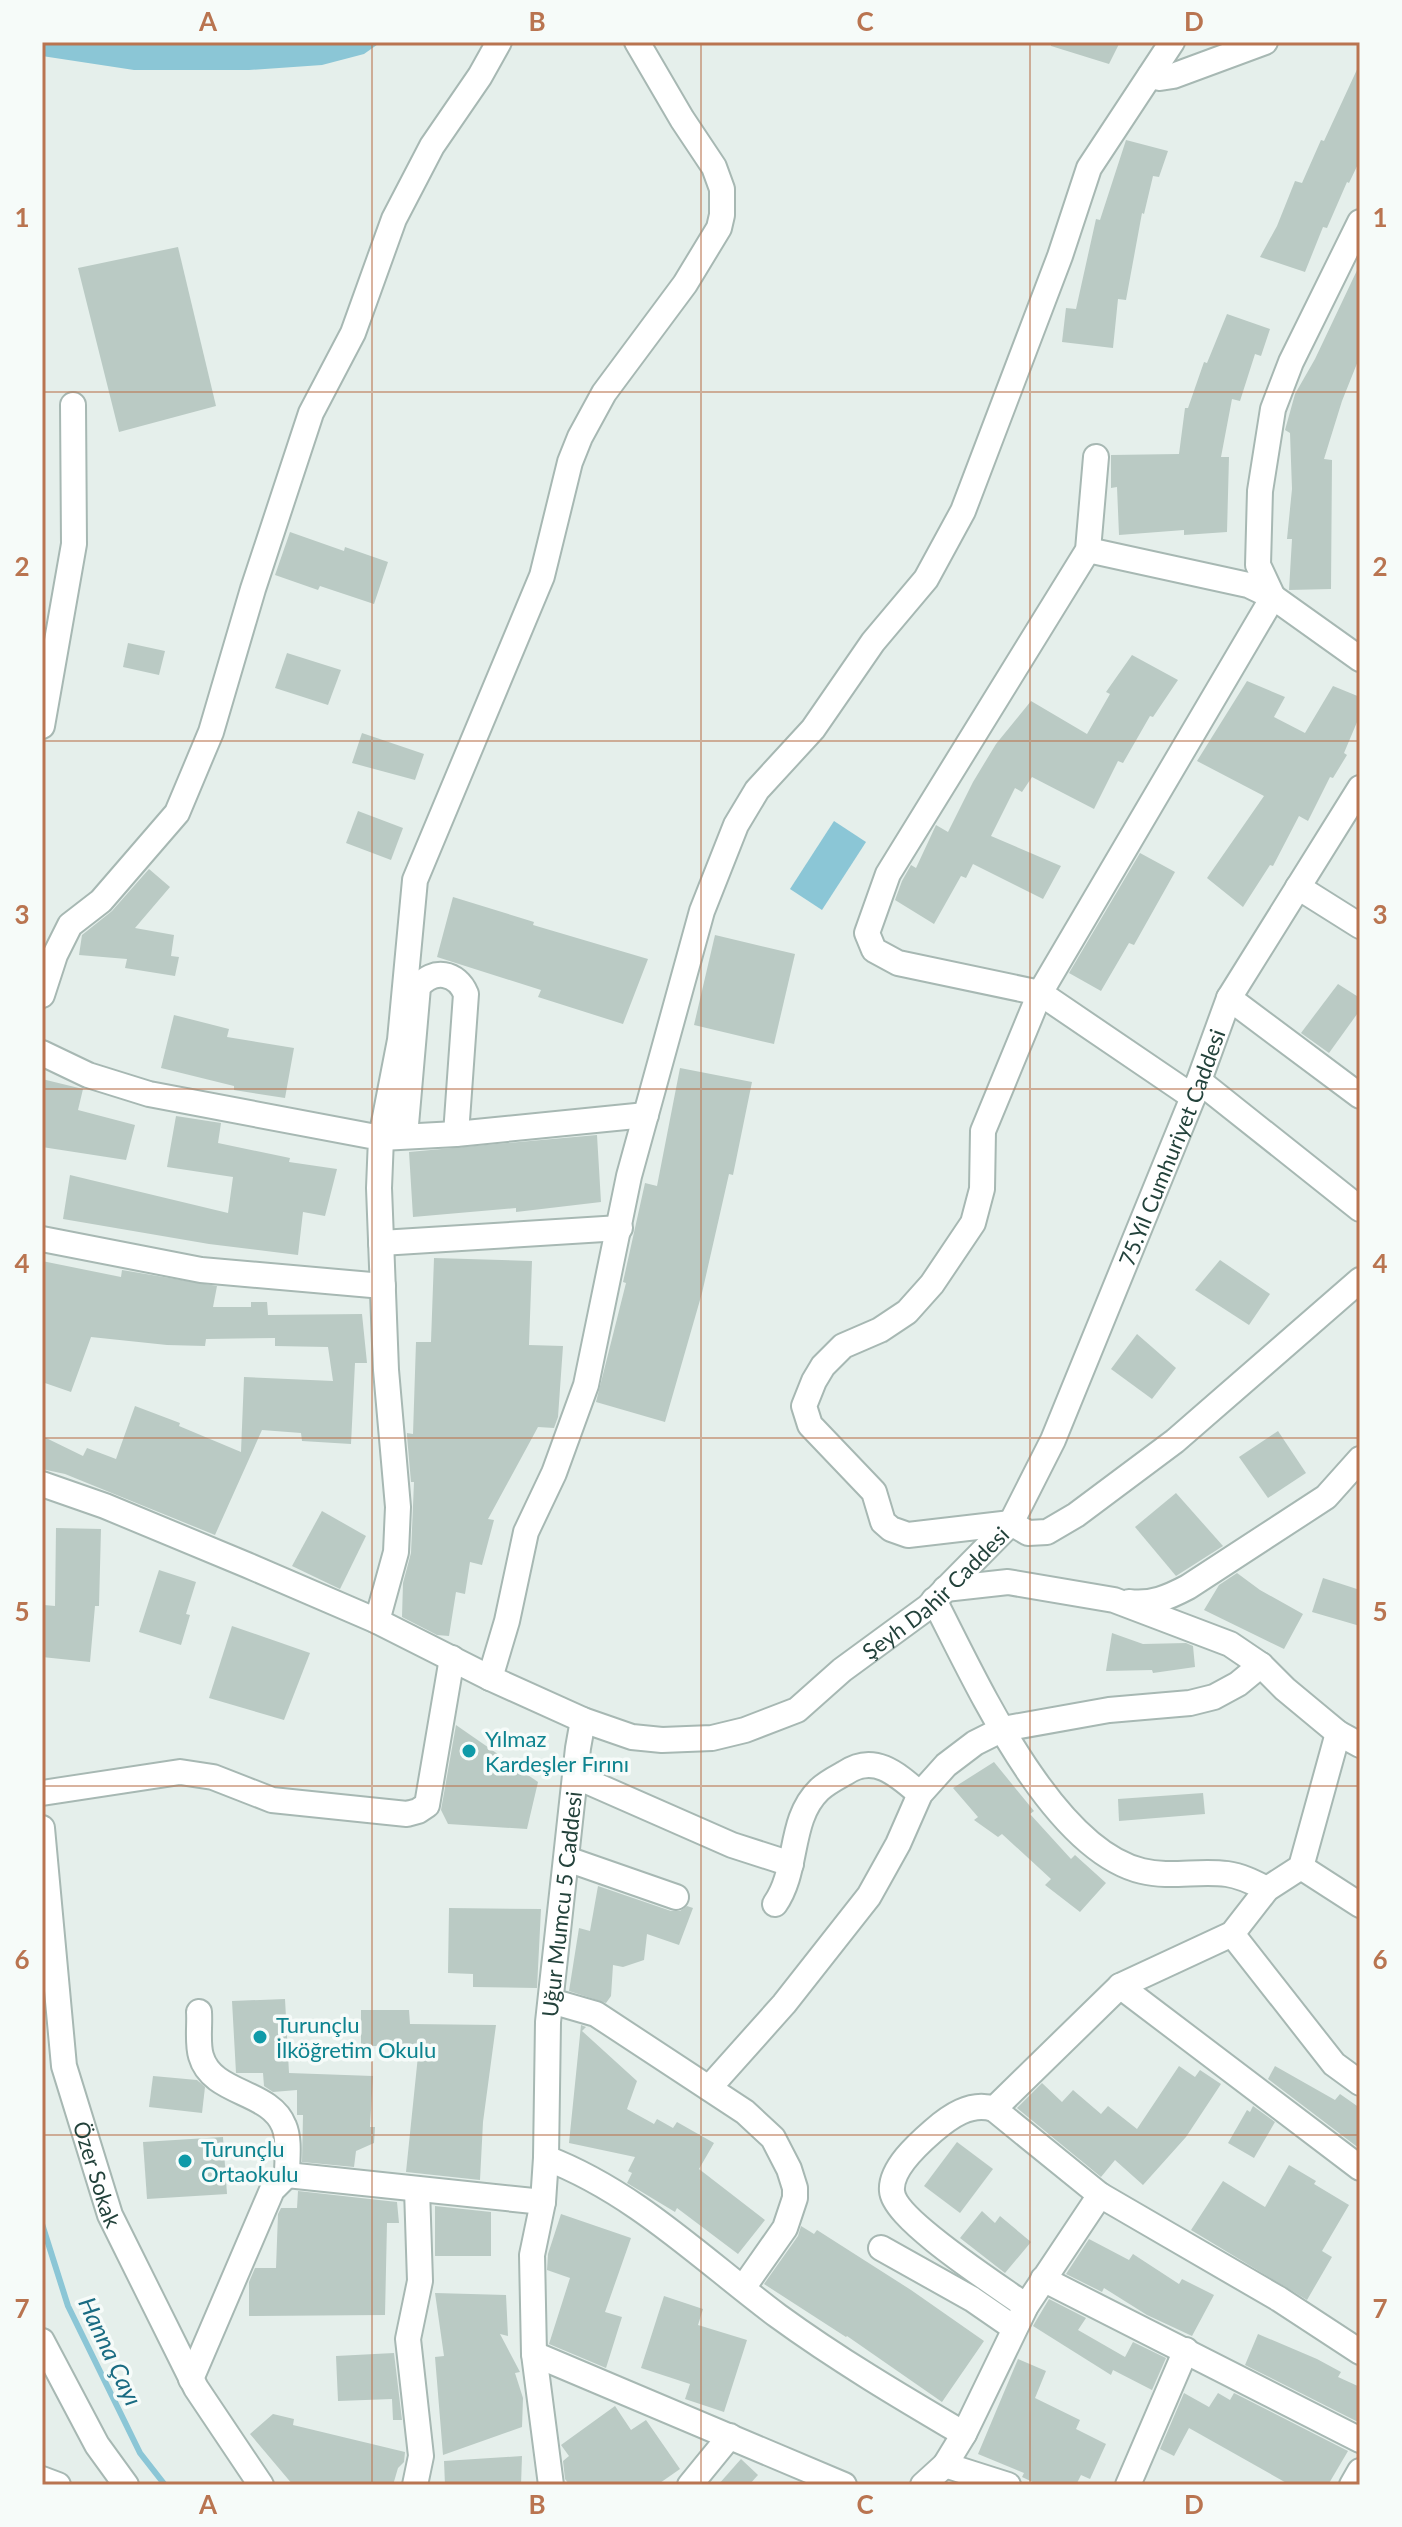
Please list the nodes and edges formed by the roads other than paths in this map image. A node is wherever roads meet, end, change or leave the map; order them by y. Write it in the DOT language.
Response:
graph roads {
  1 [pos="499,42"];
  2 [pos="637,42"];
  3 [pos="1172,42"];
  4 [pos="1265,42"];
  5 [pos="1150,76"];
  6 [pos="1360,222"];
  7 [pos="73,405"];
  8 [pos="1096,457"];
  9 [pos="1088,550"];
  10 [pos="1273,597"];
  11 [pos="1360,659"];
  12 [pos="42,719"];
  13 [pos="42,726"];
  14 [pos="1360,788"];
  15 [pos="1298,887"];
  16 [pos="1360,926"];
  17 [pos="1040,993"];
  18 [pos="42,995"];
  19 [pos="1229,998"];
  20 [pos="42,1053"];
  21 [pos="1196,1089"];
  22 [pos="1360,1096"];
  23 [pos="646,1115"];
  24 [pos="456,1134"];
  25 [pos="393,1137"];
  26 [pos="1360,1209"];
  27 [pos="620,1228"];
  28 [pos="42,1239"];
  29 [pos="381,1243"];
  30 [pos="1360,1280"];
  31 [pos="383,1286"];
  32 [pos="1360,1459"];
  33 [pos="42,1484"];
  34 [pos="1011,1523"];
  35 [pos="940,1594"];
  36 [pos="1114,1600"];
  37 [pos="377,1621"];
  38 [pos="452,1658"];
  39 [pos="1261,1665"];
  40 [pos="490,1678"];
  41 [pos="583,1720"];
  42 [pos="1003,1729"];
  43 [pos="1338,1733"];
  44 [pos="1360,1745"];
  45 [pos="575,1776"];
  46 [pos="42,1793"];
  47 [pos="920,1794"];
  48 [pos="42,1828"];
  49 [pos="567,1859"];
  50 [pos="791,1864"];
  51 [pos="1301,1867"];
  52 [pos="1267,1889"];
  53 [pos="676,1897"];
  54 [pos="775,1904"];
  55 [pos="1360,1905"];
  56 [pos="1232,1934"];
  57 [pos="1120,1986"];
  58 [pos="551,2001"];
  59 [pos="199,2012"];
  60 [pos="1360,2083"];
  61 [pos="709,2088"];
  62 [pos="994,2109"];
  63 [pos="546,2158"];
  64 [pos="1360,2168"];
  65 [pos="287,2175"];
  66 [pos="417,2189"];
  67 [pos="1100,2195"];
  68 [pos="543,2202"];
  69 [pos="881,2248"];
  70 [pos="1043,2279"];
  71 [pos="743,2288"];
  72 [pos="1026,2306"];
  73 [pos="1014,2328"];
  74 [pos="42,2341"];
  75 [pos="1186,2350"];
  76 [pos="1360,2352"];
  77 [pos="534,2354"];
  78 [pos="191,2379"];
  79 [pos="964,2434"];
  80 [pos="730,2436"];
  81 [pos="1360,2440"];
  82 [pos="945,2465"];
  83 [pos="1360,2471"];
  84 [pos="42,2479"];
  85 [pos="58,2485"];
  86 [pos="126,2485"];
  87 [pos="261,2485"];
  88 [pos="415,2485"];
  89 [pos="551,2485"];
  90 [pos="690,2485"];
  91 [pos="844,2485"];
  92 [pos="923,2485"];
  93 [pos="1008,2485"];
  94 [pos="1128,2485"];
  95 [pos="1352,2485"];
  1 -- 18 [label="street"];
  2 -- 25 [label="street"];
  3 -- 5 [label="street"];
  4 -- 5 [label="street"];
  5 -- 23 [label="street"];
  6 -- 10 [label="street"];
  7 -- 12 [label="street"];
  8 -- 9 [label="street"];
  9 -- 10 [label="street"];
  9 -- 17 [label="street"];
  10 -- 11 [label="street"];
  10 -- 17 [label="street"];
  12 -- 13 [label="street"];
  14 -- 15 [label="street, 75.Yıl Cumhuriyet Caddesi"];
  15 -- 16 [label="street"];
  15 -- 19 [label="street, 75.Yıl Cumhuriyet Caddesi"];
  17 -- 21 [label="street"];
  17 -- 34 [label="street"];
  19 -- 21 [label="street, 75.Yıl Cumhuriyet Caddesi"];
  19 -- 22 [label="street"];
  20 -- 25 [label="street"];
  21 -- 26 [label="street"];
  21 -- 34 [label="street, 75.Yıl Cumhuriyet Caddesi"];
  23 -- 24 [label="street"];
  23 -- 27 [label="street"];
  24 -- 25 [label="street"];
  24 -- 25 [label="street"];
  25 -- 29 [label="street"];
  27 -- 29 [label="street"];
  27 -- 40 [label="street"];
  28 -- 31 [label="street"];
  29 -- 31 [label="street"];
  30 -- 34 [label="street, Şeyh Dahir Caddesi"];
  31 -- 37 [label="street"];
  32 -- 36 [label="street"];
  33 -- 37 [label="street"];
  34 -- 35 [label="street, Şeyh Dahir Caddesi"];
  35 -- 36 [label="street"];
  35 -- 41 [label="street, Şeyh Dahir Caddesi"];
  35 -- 42 [label="street"];
  36 -- 39 [label="street"];
  37 -- 38 [label="street"];
  38 -- 40 [label="street"];
  38 -- 46 [label="street"];
  39 -- 42 [label="street"];
  39 -- 43 [label="street"];
  40 -- 41 [label="street"];
  41 -- 45 [label="street, Uğur Mumcu 5 Caddesi"];
  42 -- 47 [label="street"];
  42 -- 52 [label="street"];
  43 -- 44 [label="street"];
  43 -- 51 [label="street"];
  45 -- 49 [label="street, Uğur Mumcu 5 Caddesi"];
  45 -- 50 [label="street"];
  47 -- 50 [label="street"];
  47 -- 61 [label="street"];
  48 -- 78 [label="street, Özer Sokak"];
  49 -- 53 [label="street"];
  49 -- 58 [label="street, Uğur Mumcu 5 Caddesi"];
  50 -- 54 [label="street"];
  51 -- 52 [label="street"];
  51 -- 55 [label="street"];
  52 -- 56 [label="street"];
  56 -- 57 [label="street"];
  56 -- 60 [label="street"];
  57 -- 62 [label="street"];
  57 -- 64 [label="street"];
  58 -- 61 [label="street"];
  58 -- 63 [label="street, Uğur Mumcu 5 Caddesi"];
  59 -- 65 [label="street"];
  61 -- 71 [label="street"];
  62 -- 67 [label="street"];
  62 -- 72 [label="street"];
  63 -- 68 [label="street, Uğur Mumcu 5 Caddesi"];
  63 -- 71 [label="street"];
  65 -- 66 [label="street"];
  65 -- 78 [label="street"];
  66 -- 68 [label="street"];
  66 -- 88 [label="street"];
  67 -- 70 [label="street"];
  67 -- 76 [label="street"];
  68 -- 77 [label="street, Uğur Mumcu 5 Caddesi"];
  69 -- 73 [label="street"];
  70 -- 72 [label="street"];
  70 -- 75 [label="street"];
  71 -- 79 [label="street"];
  72 -- 73 [label="street"];
  73 -- 79 [label="street"];
  74 -- 86 [label="street"];
  75 -- 81 [label="street"];
  75 -- 94 [label="street"];
  77 -- 80 [label="street"];
  77 -- 89 [label="street, Uğur Mumcu 5 Caddesi"];
  78 -- 87 [label="street, Özer Sokak"];
  79 -- 82 [label="street"];
  80 -- 90 [label="street"];
  80 -- 91 [label="street"];
  82 -- 92 [label="street"];
  82 -- 93 [label="street"];
  83 -- 95 [label="street"];
  84 -- 85 [label="street"];
}
